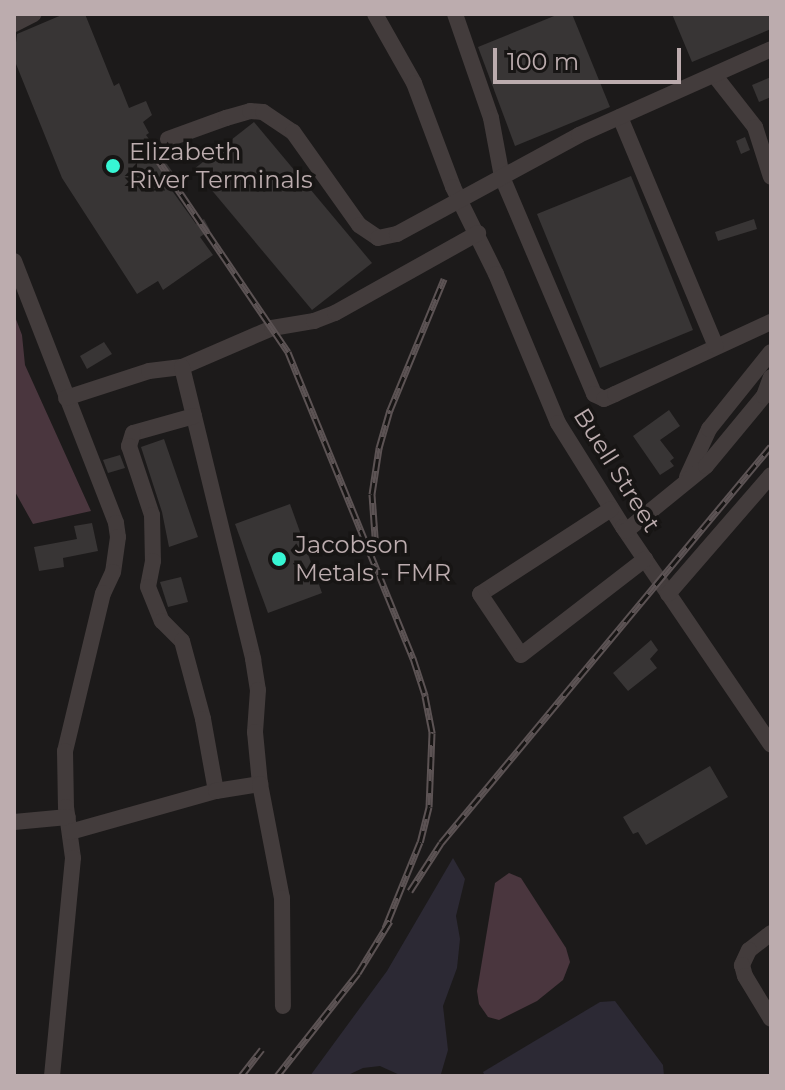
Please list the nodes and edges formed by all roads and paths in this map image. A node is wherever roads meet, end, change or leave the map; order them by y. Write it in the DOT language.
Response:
graph roads {
  1 [pos="34,14"];
  2 [pos="375,14"];
  3 [pos="455,14"];
  4 [pos="14,24"];
  5 [pos="771,49"];
  6 [pos="715,76"];
  7 [pos="620,117"];
  8 [pos="764,130"];
  9 [pos="168,139"];
  10 [pos="502,177"];
  11 [pos="771,177"];
  12 [pos="460,200"];
  13 [pos="478,233"];
  14 [pos="14,261"];
  15 [pos="771,322"];
  16 [pos="716,346"];
  17 [pos="771,352"];
  18 [pos="182,367"];
  19 [pos="771,377"];
  20 [pos="66,398"];
  21 [pos="194,416"];
  22 [pos="771,475"];
  23 [pos="684,482"];
  24 [pos="611,509"];
  25 [pos="626,531"];
  26 [pos="645,559"];
  27 [pos="668,594"];
  28 [pos="771,745"];
  29 [pos="260,784"];
  30 [pos="216,791"];
  31 [pos="14,822"];
  32 [pos="69,825"];
  33 [pos="771,933"];
  34 [pos="283,1006"];
  35 [pos="771,1019"];
  36 [pos="52,1076"];
  1 -- 4 [label="street"];
  2 -- 12 [label="street, Buell Street"];
  3 -- 10 [label="street"];
  5 -- 6 [label="street"];
  6 -- 7 [label="street"];
  6 -- 8 [label="street"];
  7 -- 10 [label="street"];
  7 -- 16 [label="street"];
  8 -- 11 [label="street"];
  9 -- 12 [label="street"];
  10 -- 12 [label="street"];
  10 -- 16 [label="street"];
  12 -- 13 [label="street, Buell Street"];
  13 -- 18 [label="street"];
  13 -- 24 [label="street, Buell Street"];
  14 -- 20 [label="street"];
  15 -- 16 [label="street"];
  17 -- 23 [label="street"];
  18 -- 20 [label="street"];
  18 -- 21 [label="street"];
  19 -- 23 [label="street"];
  20 -- 32 [label="street"];
  21 -- 29 [label="street"];
  21 -- 30 [label="street"];
  22 -- 27 [label="street"];
  23 -- 25 [label="street"];
  24 -- 25 [label="street, Buell Street"];
  24 -- 26 [label="street"];
  25 -- 26 [label="street, Buell Street"];
  26 -- 27 [label="street, Buell Street"];
  27 -- 28 [label="street, Buell Street"];
  29 -- 30 [label="street"];
  29 -- 34 [label="street"];
  30 -- 32 [label="street"];
  31 -- 32 [label="street"];
  32 -- 36 [label="street"];
  33 -- 35 [label="street"];
}
